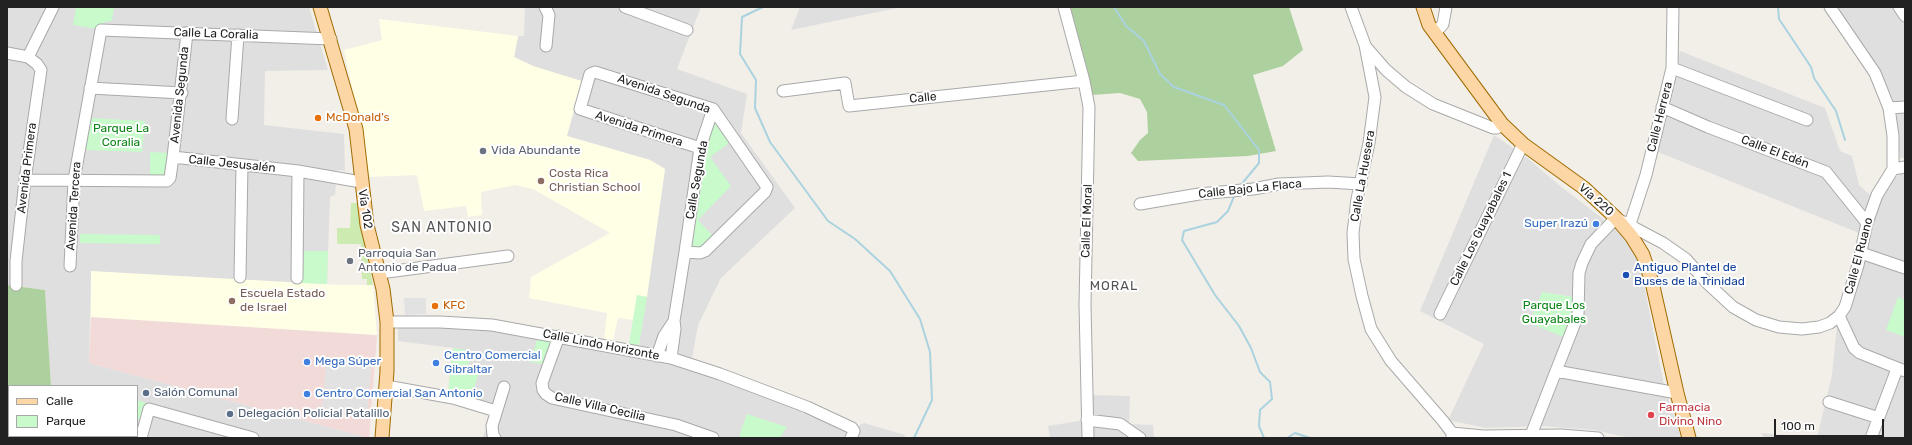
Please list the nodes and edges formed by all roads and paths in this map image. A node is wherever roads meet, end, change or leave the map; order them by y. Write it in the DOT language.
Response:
graph roads {
  1 [pos="53,7"];
  2 [pos="320,7"];
  3 [pos="545,7"];
  4 [pos="625,7"];
  5 [pos="1064,7"];
  6 [pos="1351,7"];
  7 [pos="1423,7"];
  8 [pos="1446,7"];
  9 [pos="1673,7"];
  10 [pos="1830,7"];
  11 [pos="1899,7"];
  12 [pos="1905,16"];
  13 [pos="101,30"];
  14 [pos="687,30"];
  15 [pos="187,33"];
  16 [pos="1435,33"];
  17 [pos="238,35"];
  18 [pos="331,39"];
  19 [pos="1365,45"];
  20 [pos="546,46"];
  21 [pos="7,53"];
  22 [pos="28,57"];
  23 [pos="1672,68"];
  24 [pos="1084,80"];
  25 [pos="90,88"];
  26 [pos="783,91"];
  27 [pos="182,93"];
  28 [pos="1662,107"];
  29 [pos="1905,107"];
  30 [pos="580,108"];
  31 [pos="1889,108"];
  32 [pos="713,109"];
  33 [pos="232,118"];
  34 [pos="1807,120"];
  35 [pos="1502,124"];
  36 [pos="1523,144"];
  37 [pos="700,148"];
  38 [pos="173,158"];
  39 [pos="242,165"];
  40 [pos="1905,167"];
  41 [pos="1893,169"];
  42 [pos="298,171"];
  43 [pos="25,180"];
  44 [pos="74,180"];
  45 [pos="361,182"];
  46 [pos="1361,184"];
  47 [pos="1140,204"];
  48 [pos="1616,218"];
  49 [pos="1630,224"];
  50 [pos="1867,224"];
  51 [pos="1663,243"];
  52 [pos="685,252"];
  53 [pos="1861,253"];
  54 [pos="1643,255"];
  55 [pos="508,256"];
  56 [pos="12,260"];
  57 [pos="70,266"];
  58 [pos="1905,268"];
  59 [pos="380,272"];
  60 [pos="240,277"];
  61 [pos="297,278"];
  62 [pos="16,285"];
  63 [pos="1440,314"];
  64 [pos="1839,316"];
  65 [pos="674,321"];
  66 [pos="387,322"];
  67 [pos="559,336"];
  68 [pos="657,356"];
  69 [pos="671,358"];
  70 [pos="1901,370"];
  71 [pos="1556,371"];
  72 [pos="386,386"];
  73 [pos="504,386"];
  74 [pos="1677,393"];
  75 [pos="1829,402"];
  76 [pos="496,411"];
  77 [pos="1879,418"];
  78 [pos="1087,420"];
  79 [pos="1452,435"];
  80 [pos="1531,435"];
  81 [pos="141,438"];
  82 [pos="253,438"];
  83 [pos="382,438"];
  84 [pos="495,438"];
  85 [pos="713,438"];
  86 [pos="851,438"];
  87 [pos="1088,438"];
  88 [pos="1140,438"];
  89 [pos="1598,438"];
  90 [pos="1689,438"];
  91 [pos="1871,438"];
  1 -- 22 [label="street"];
  2 -- 18 [label="main road, Vía 102"];
  3 -- 20 [label="street"];
  4 -- 14 [label="street"];
  5 -- 24 [label="street, Calle El Moral"];
  6 -- 19 [label="street, Calle La Huesera"];
  7 -- 16 [label="main road, Vía 220"];
  8 -- 16 [label="street"];
  9 -- 23 [label="street, Calle Herrera"];
  10 -- 31 [label="street"];
  11 -- 12 [label="street"];
  13 -- 15 [label="street, Calle La Coralia"];
  13 -- 25 [label="street, Avenida Tercera"];
  15 -- 17 [label="street, Calle La Coralia"];
  15 -- 27 [label="street, Avenida Segunda"];
  16 -- 35 [label="main road, Vía 220"];
  17 -- 18 [label="street, Calle La Coralia"];
  17 -- 33 [label="street"];
  18 -- 45 [label="main road, Vía 102"];
  19 -- 35 [label="street"];
  19 -- 46 [label="street, Calle La Huesera"];
  21 -- 22 [label="street"];
  22 -- 43 [label="street, Avenida Primera"];
  23 -- 28 [label="street, Calle Herrera"];
  23 -- 34 [label="street"];
  24 -- 26 [label="street, Calle"];
  24 -- 78 [label="street, Calle El Moral"];
  25 -- 27 [label="street"];
  25 -- 44 [label="street, Avenida Tercera"];
  27 -- 38 [label="street, Avenida Segunda"];
  28 -- 49 [label="street, Calle Herrera"];
  28 -- 50 [label="street, Calle El Edén"];
  29 -- 31 [label="street"];
  30 -- 32 [label="street, Avenida Segunda"];
  30 -- 37 [label="street, Avenida Primera"];
  31 -- 41 [label="street"];
  32 -- 37 [label="street, Calle Segunda"];
  32 -- 52 [label="street, Avenida Segunda"];
  35 -- 36 [label="main road, Vía 220"];
  36 -- 48 [label="main road, Vía 220"];
  36 -- 63 [label="street, Calle Los Guayabales 1"];
  37 -- 52 [label="street, Calle Segunda"];
  38 -- 39 [label="street, Calle Jesusalén"];
  38 -- 44 [label="street, Calle Jesusalén"];
  39 -- 42 [label="street, Calle Jesusalén"];
  39 -- 60 [label="street"];
  40 -- 41 [label="street"];
  41 -- 50 [label="street, Calle El Ruano"];
  42 -- 45 [label="street, Calle Jesusalén"];
  42 -- 61 [label="street"];
  43 -- 44 [label="street, Calle Jesusalén"];
  43 -- 56 [label="street, Avenida Primera"];
  44 -- 57 [label="street, Avenida Tercera"];
  45 -- 59 [label="main road, Vía 102"];
  46 -- 47 [label="street, Calle Bajo La Flaca"];
  46 -- 79 [label="street, Calle La Huesera"];
  48 -- 49 [label="street"];
  48 -- 54 [label="main road, Vía 220"];
  48 -- 71 [label="street"];
  49 -- 51 [label="street"];
  50 -- 53 [label="street, Calle El Ruano"];
  51 -- 54 [label="street"];
  51 -- 64 [label="street"];
  52 -- 65 [label="street, Calle Segunda"];
  53 -- 58 [label="street"];
  53 -- 64 [label="street, Calle El Ruano"];
  54 -- 74 [label="main road, Vía 220"];
  55 -- 59 [label="street"];
  56 -- 62 [label="street, Avenida Primera"];
  59 -- 66 [label="main road, Vía 102"];
  64 -- 70 [label="street"];
  65 -- 68 [label="street"];
  65 -- 69 [label="street, Calle Segunda"];
  66 -- 67 [label="street, Calle Lindo Horizonte"];
  66 -- 72 [label="main road, Vía 102"];
  67 -- 68 [label="street, Calle Lindo Horizonte"];
  67 -- 85 [label="street, Calle Villa Cecilia"];
  68 -- 69 [label="street, Calle Lindo Horizonte"];
  69 -- 86 [label="street, Calle Lindo Horizonte"];
  70 -- 77 [label="street"];
  71 -- 74 [label="street"];
  71 -- 80 [label="street"];
  72 -- 76 [label="street"];
  72 -- 83 [label="main road, Vía 102"];
  73 -- 76 [label="street"];
  74 -- 90 [label="main road, Vía 220"];
  75 -- 77 [label="street"];
  76 -- 84 [label="street"];
  77 -- 91 [label="street"];
  78 -- 87 [label="street, Calle El Moral"];
  78 -- 88 [label="street"];
  79 -- 80 [label="street"];
  80 -- 89 [label="street"];
  81 -- 82 [label="street"];
}
